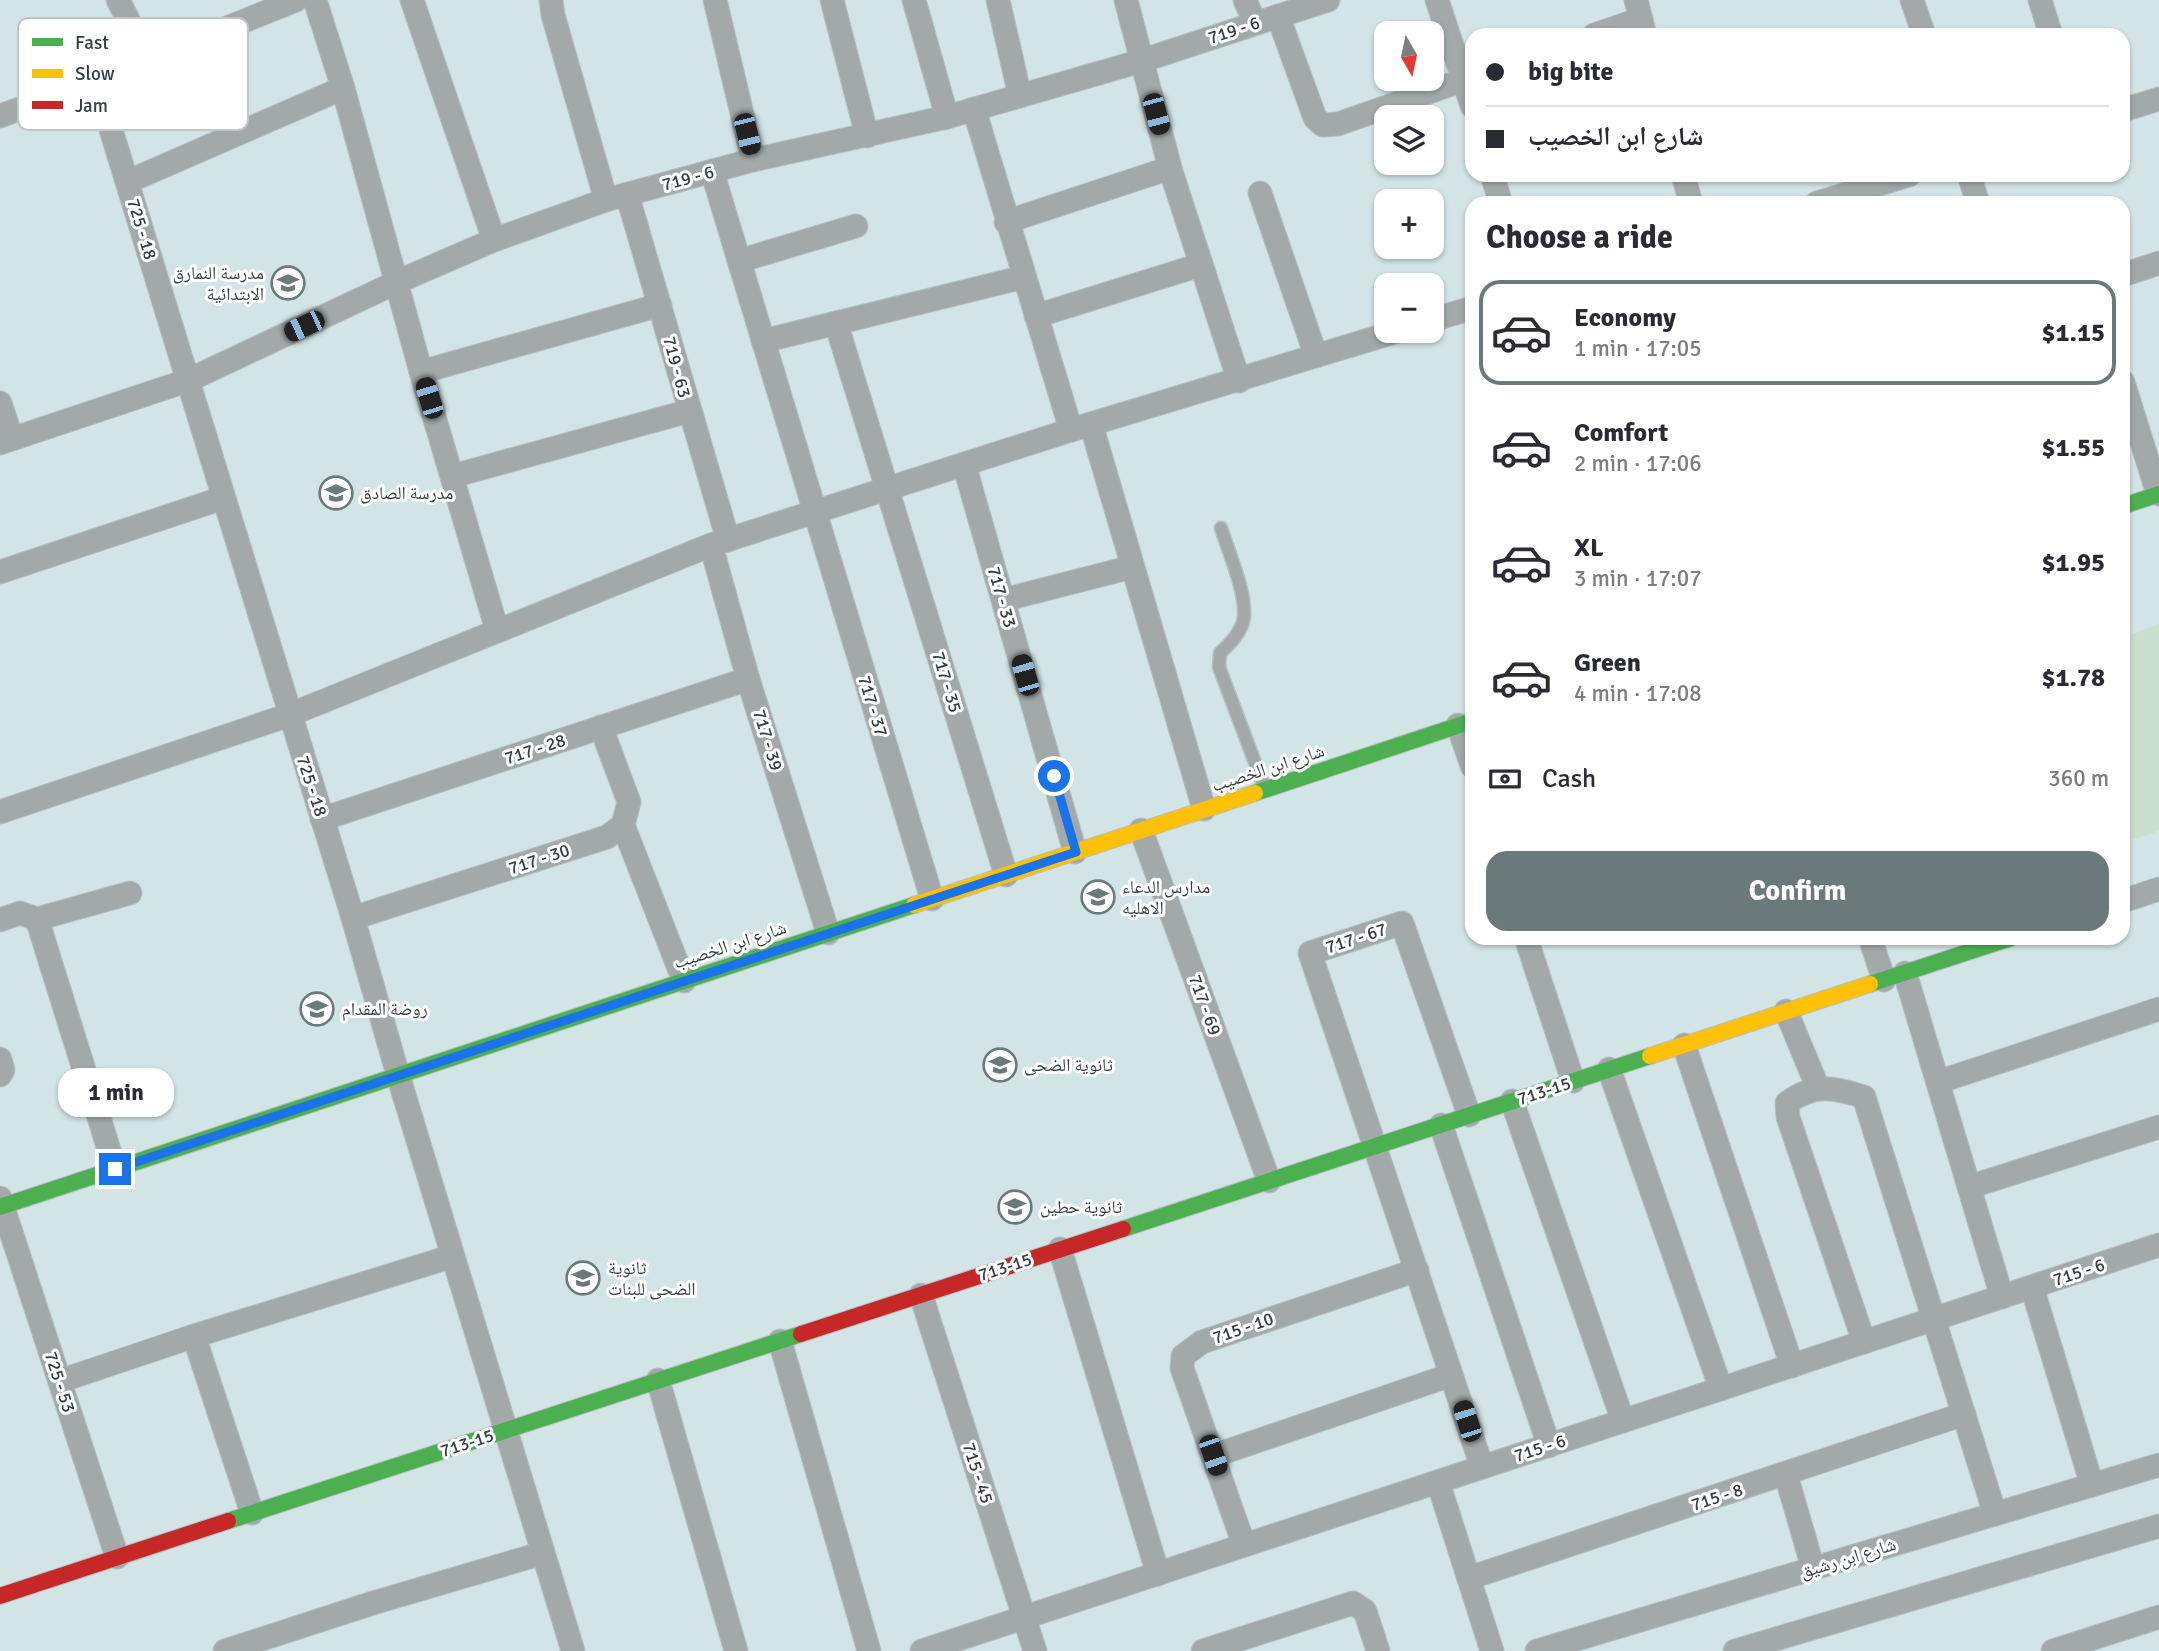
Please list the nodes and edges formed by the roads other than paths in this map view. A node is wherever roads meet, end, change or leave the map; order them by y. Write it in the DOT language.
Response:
graph roads {
  1 [pos="118,0"];
  2 [pos="296,0"];
  3 [pos="315,0"];
  4 [pos="412,0"];
  5 [pos="551,0"];
  6 [pos="715,0"];
  7 [pos="832,0"];
  8 [pos="914,0"];
  9 [pos="998,0"];
  10 [pos="1126,0"];
  11 [pos="1245,0"];
  12 [pos="1328,0"];
  13 [pos="1437,0"];
  14 [pos="1912,0"];
  15 [pos="2040,0"];
  16 [pos="1279,16"];
  17 [pos="127,18"];
  18 [pos="1641,18"];
  19 [pos="248,20"];
  20 [pos="1255,23"];
  21 [pos="1613,28"];
  22 [pos="1922,28"];
  23 [pos="2049,28"];
  24 [pos="1141,61"];
  25 [pos="1465,70"];
  26 [pos="1465,79"];
  27 [pos="343,88"];
  28 [pos="1020,96"];
  29 [pos="2159,99"];
  30 [pos="2130,108"];
  31 [pos="18,109"];
  32 [pos="974,109"];
  33 [pos="0,116"];
  34 [pos="947,117"];
  35 [pos="248,129"];
  36 [pos="111,130"];
  37 [pos="246,130"];
  38 [pos="867,136"];
  39 [pos="753,160"];
  40 [pos="1170,168"];
  41 [pos="712,171"];
  42 [pos="127,182"];
  43 [pos="1886,182"];
  44 [pos="1260,192"];
  45 [pos="1840,196"];
  46 [pos="616,197"];
  47 [pos="1006,222"];
  48 [pos="856,226"];
  49 [pos="494,240"];
  50 [pos="739,261"];
  51 [pos="2159,262"];
  52 [pos="1200,265"];
  53 [pos="2130,272"];
  54 [pos="1024,277"];
  55 [pos="397,282"];
  56 [pos="660,305"];
  57 [pos="1465,310"];
  58 [pos="1036,316"];
  59 [pos="1444,316"];
  60 [pos="836,323"];
  61 [pos="1374,338"];
  62 [pos="763,341"];
  63 [pos="1316,356"];
  64 [pos="421,372"];
  65 [pos="188,380"];
  66 [pos="1239,381"];
  67 [pos="0,403"];
  68 [pos="2130,404"];
  69 [pos="689,411"];
  70 [pos="1081,427"];
  71 [pos="6,441"];
  72 [pos="964,464"];
  73 [pos="453,476"];
  74 [pos="889,489"];
  75 [pos="2159,494"];
  76 [pos="223,498"];
  77 [pos="2130,504"];
  78 [pos="814,512"];
  79 [pos="1221,528"];
  80 [pos="720,542"];
  81 [pos="1132,567"];
  82 [pos="0,572"];
  83 [pos="1003,600"];
  84 [pos="497,630"];
  85 [pos="748,678"];
  86 [pos="289,715"];
  87 [pos="1465,723"];
  88 [pos="601,727"];
  89 [pos="1265,789"];
  90 [pos="1204,809"];
  91 [pos="0,812"];
  92 [pos="322,819"];
  93 [pos="623,825"];
  94 [pos="1141,830"];
  95 [pos="1076,852"];
  96 [pos="1006,874"];
  97 [pos="2159,890"];
  98 [pos="130,893"];
  99 [pos="932,899"];
  100 [pos="2130,899"];
  101 [pos="353,918"];
  102 [pos="37,919"];
  103 [pos="0,920"];
  104 [pos="828,933"];
  105 [pos="1528,945"];
  106 [pos="1874,945"];
  107 [pos="1989,945"];
  108 [pos="1894,976"];
  109 [pos="684,981"];
  110 [pos="2159,1009"];
  111 [pos="1786,1012"];
  112 [pos="1684,1045"];
  113 [pos="1609,1069"];
  114 [pos="398,1075"];
  115 [pos="1573,1081"];
  116 [pos="1938,1082"];
  117 [pos="1818,1088"];
  118 [pos="1512,1101"];
  119 [pos="1469,1115"];
  120 [pos="1441,1125"];
  121 [pos="2159,1127"];
  122 [pos="1376,1146"];
  123 [pos="115,1169"];
  124 [pos="1269,1181"];
  125 [pos="1969,1187"];
  126 [pos="1,1204"];
  127 [pos="1060,1249"];
  128 [pos="2157,1253"];
  129 [pos="453,1256"];
  130 [pos="1417,1270"];
  131 [pos="2032,1287"];
  132 [pos="920,1295"];
  133 [pos="2002,1297"];
  134 [pos="1935,1319"];
  135 [pos="194,1336"];
  136 [pos="780,1341"];
  137 [pos="1864,1342"];
  138 [pos="1792,1366"];
  139 [pos="1451,1375"];
  140 [pos="658,1380"];
  141 [pos="60,1381"];
  142 [pos="1721,1389"];
  143 [pos="1964,1414"];
  144 [pos="1623,1421"];
  145 [pos="506,1430"];
  146 [pos="1549,1446"];
  147 [pos="1213,1455"];
  148 [pos="2159,1465"];
  149 [pos="1482,1467"];
  150 [pos="1786,1475"];
  151 [pos="1438,1482"];
  152 [pos="2092,1485"];
  153 [pos="252,1513"];
  154 [pos="1995,1514"];
  155 [pos="2159,1526"];
  156 [pos="1244,1545"];
  157 [pos="543,1553"];
  158 [pos="117,1558"];
  159 [pos="1813,1569"];
  160 [pos="1158,1574"];
  161 [pos="1469,1578"];
  162 [pos="0,1596"];
  163 [pos="2159,1617"];
  164 [pos="1024,1618"];
  165 [pos="565,1649"];
  166 [pos="928,1650"];
  167 [pos="225,1651"];
  168 [pos="736,1651"];
  169 [pos="869,1651"];
  170 [pos="1035,1651"];
  171 [pos="1203,1651"];
  172 [pos="1378,1651"];
  173 [pos="1492,1651"];
  174 [pos="1537,1651"];
  175 [pos="1735,1651"];
  176 [pos="2053,1651"];
  1 -- 17 [label="street"];
  2 -- 19 [label="street"];
  3 -- 27 [label="street"];
  4 -- 49 [label="street"];
  5 -- 46 [label="street, 719 - 63"];
  6 -- 39 [label="street"];
  7 -- 38 [label="street"];
  8 -- 34 [label="street"];
  9 -- 28 [label="street"];
  10 -- 24 [label="street"];
  11 -- 20 [label="street"];
  12 -- 16 [label="street, 719 - 6"];
  13 -- 25 [label="street"];
  14 -- 22 [label="street"];
  15 -- 23 [label="street"];
  16 -- 20 [label="street, 719 - 6"];
  16 -- 26 [label="street"];
  18 -- 21 [label="street"];
  20 -- 24 [label="street, 719 - 6"];
  24 -- 28 [label="street, 719 - 6"];
  24 -- 40 [label="street"];
  27 -- 35 [label="street"];
  27 -- 55 [label="street"];
  28 -- 32 [label="street, 719 - 6"];
  29 -- 30 [label="street"];
  31 -- 33 [label="street"];
  32 -- 34 [label="street, 719 - 6"];
  32 -- 47 [label="street"];
  34 -- 38 [label="street, 719 - 6"];
  36 -- 42 [label="street, 725 - 18"];
  37 -- 42 [label="street"];
  38 -- 39 [label="street, 719 - 6"];
  39 -- 41 [label="street, 719 - 6"];
  40 -- 47 [label="street"];
  40 -- 52 [label="street"];
  41 -- 46 [label="street, 719 - 6"];
  41 -- 50 [label="street, 717 - 37"];
  42 -- 65 [label="street, 725 - 18"];
  43 -- 45 [label="street"];
  44 -- 63 [label="street"];
  46 -- 49 [label="street, 719 - 6"];
  46 -- 56 [label="street, 719 - 63"];
  47 -- 54 [label="street"];
  48 -- 50 [label="street"];
  49 -- 55 [label="street, 719 - 6"];
  50 -- 62 [label="street, 717 - 37"];
  51 -- 53 [label="street"];
  52 -- 58 [label="street"];
  52 -- 66 [label="street"];
  54 -- 58 [label="street"];
  54 -- 60 [label="street"];
  55 -- 64 [label="street"];
  55 -- 65 [label="street, 719 - 6"];
  56 -- 64 [label="street"];
  56 -- 69 [label="street, 719 - 63"];
  57 -- 59 [label="street"];
  58 -- 70 [label="street"];
  60 -- 62 [label="street"];
  60 -- 74 [label="street, 717 - 35"];
  61 -- 63 [label="street"];
  62 -- 78 [label="street, 717 - 37"];
  63 -- 66 [label="street"];
  64 -- 73 [label="street"];
  65 -- 71 [label="street, 719 - 6"];
  65 -- 76 [label="street, 725 - 18"];
  66 -- 70 [label="street"];
  67 -- 71 [label="street"];
  68 -- 75 [label="street"];
  69 -- 73 [label="street"];
  69 -- 80 [label="street, 719 - 63"];
  70 -- 72 [label="street"];
  70 -- 81 [label="street"];
  72 -- 74 [label="street"];
  72 -- 83 [label="street, 717 - 33"];
  73 -- 84 [label="street"];
  74 -- 78 [label="street"];
  74 -- 96 [label="street, 717 - 35"];
  75 -- 77 [label="street"];
  76 -- 82 [label="street"];
  76 -- 86 [label="street, 725 - 18"];
  78 -- 80 [label="street"];
  78 -- 99 [label="street, 717 - 37"];
  79 -- 89 [label="lane"];
  80 -- 84 [label="street"];
  80 -- 85 [label="street, 717 - 39"];
  81 -- 83 [label="street"];
  81 -- 90 [label="street"];
  83 -- 95 [label="street, 717 - 33"];
  84 -- 86 [label="street"];
  85 -- 88 [label="street, 717 - 28"];
  85 -- 104 [label="street, 717 - 39"];
  86 -- 91 [label="street"];
  86 -- 92 [label="street, 725 - 18"];
  87 -- 89 [label="street, شارع ابن الخصيب"];
  88 -- 92 [label="street, 717 - 28"];
  88 -- 93 [label="street"];
  89 -- 90 [label="street, شارع ابن الخصيب"];
  90 -- 94 [label="street, شارع ابن الخصيب"];
  92 -- 101 [label="street, 725 - 18"];
  93 -- 101 [label="street, 717 - 30"];
  93 -- 109 [label="street"];
  94 -- 95 [label="street, شارع ابن الخصيب"];
  94 -- 124 [label="street, 717 - 69"];
  95 -- 96 [label="street, شارع ابن الخصيب"];
  96 -- 99 [label="street, شارع ابن الخصيب"];
  97 -- 100 [label="street"];
  98 -- 102 [label="street"];
  99 -- 104 [label="street, شارع ابن الخصيب"];
  101 -- 114 [label="street, 725 - 18"];
  102 -- 103 [label="street"];
  102 -- 123 [label="street"];
  104 -- 109 [label="street, شارع ابن الخصيب"];
  105 -- 115 [label="street"];
  106 -- 108 [label="street"];
  107 -- 108 [label="street, 713-15"];
  108 -- 111 [label="street, 713-15"];
  108 -- 116 [label="street"];
  109 -- 114 [label="street, شارع ابن الخصيب"];
  110 -- 116 [label="street"];
  111 -- 112 [label="street, 713-15"];
  111 -- 117 [label="street"];
  112 -- 113 [label="street, 713-15"];
  112 -- 138 [label="street"];
  113 -- 115 [label="street, 713-15"];
  113 -- 142 [label="street"];
  114 -- 123 [label="street, شارع ابن الخصيب"];
  114 -- 129 [label="street, 725 - 18"];
  115 -- 118 [label="street, 713-15"];
  116 -- 125 [label="street"];
  117 -- 134 [label="street"];
  117 -- 137 [label="street"];
  118 -- 119 [label="street, 713-15"];
  118 -- 144 [label="street"];
  119 -- 120 [label="street, 713-15"];
  119 -- 122 [label="street, 717 - 67"];
  120 -- 122 [label="street, 713-15"];
  120 -- 146 [label="street"];
  121 -- 125 [label="street"];
  122 -- 124 [label="street, 713-15"];
  122 -- 130 [label="street"];
  123 -- 126 [label="street, شارع ابن الخصيب"];
  124 -- 127 [label="street, 713-15"];
  125 -- 133 [label="street"];
  126 -- 141 [label="street, 725 - 53"];
  127 -- 132 [label="street, 713-15"];
  127 -- 160 [label="street"];
  128 -- 131 [label="street, 715 - 6"];
  129 -- 135 [label="street"];
  129 -- 145 [label="street, 725 - 18"];
  130 -- 139 [label="street"];
  130 -- 147 [label="street, 715 - 10"];
  131 -- 133 [label="street, 715 - 6"];
  131 -- 152 [label="street"];
  132 -- 136 [label="street, 713-15"];
  132 -- 164 [label="street, 715 - 45"];
  133 -- 134 [label="street, 715 - 6"];
  134 -- 137 [label="street, 715 - 6"];
  134 -- 143 [label="street"];
  135 -- 141 [label="street"];
  135 -- 153 [label="street"];
  136 -- 140 [label="street, 713-15"];
  136 -- 169 [label="street"];
  137 -- 138 [label="street, 715 - 6"];
  138 -- 142 [label="street, 715 - 6"];
  139 -- 147 [label="street"];
  139 -- 149 [label="street"];
  140 -- 145 [label="street, 713-15"];
  140 -- 168 [label="street"];
  141 -- 158 [label="street, 725 - 53"];
  142 -- 144 [label="street, 715 - 6"];
  143 -- 150 [label="street, 715 - 8"];
  143 -- 154 [label="street"];
  144 -- 146 [label="street, 715 - 6"];
  145 -- 153 [label="street, 713-15"];
  145 -- 157 [label="street, 725 - 18"];
  146 -- 149 [label="street, 715 - 6"];
  147 -- 156 [label="street, 715 - 10"];
  148 -- 152 [label="street, شارع ابن رشيق"];
  149 -- 151 [label="street, 715 - 6"];
  150 -- 159 [label="street"];
  150 -- 161 [label="street, 715 - 8"];
  151 -- 156 [label="street, 715 - 6"];
  151 -- 161 [label="street"];
  152 -- 154 [label="street, شارع ابن رشيق"];
  153 -- 158 [label="street, 713-15"];
  154 -- 159 [label="street, شارع ابن رشيق"];
  155 -- 175 [label="street"];
  156 -- 160 [label="street, 715 - 6"];
  157 -- 165 [label="street, 725 - 18"];
  157 -- 167 [label="street"];
  158 -- 162 [label="street, 713-15"];
  159 -- 174 [label="street, شارع ابن رشيق"];
  160 -- 164 [label="street, 715 - 6"];
  161 -- 173 [label="street"];
  163 -- 176 [label="street"];
  164 -- 166 [label="street, 715 - 6"];
  164 -- 170 [label="street, 715 - 45"];
  171 -- 172 [label="street"];
}
